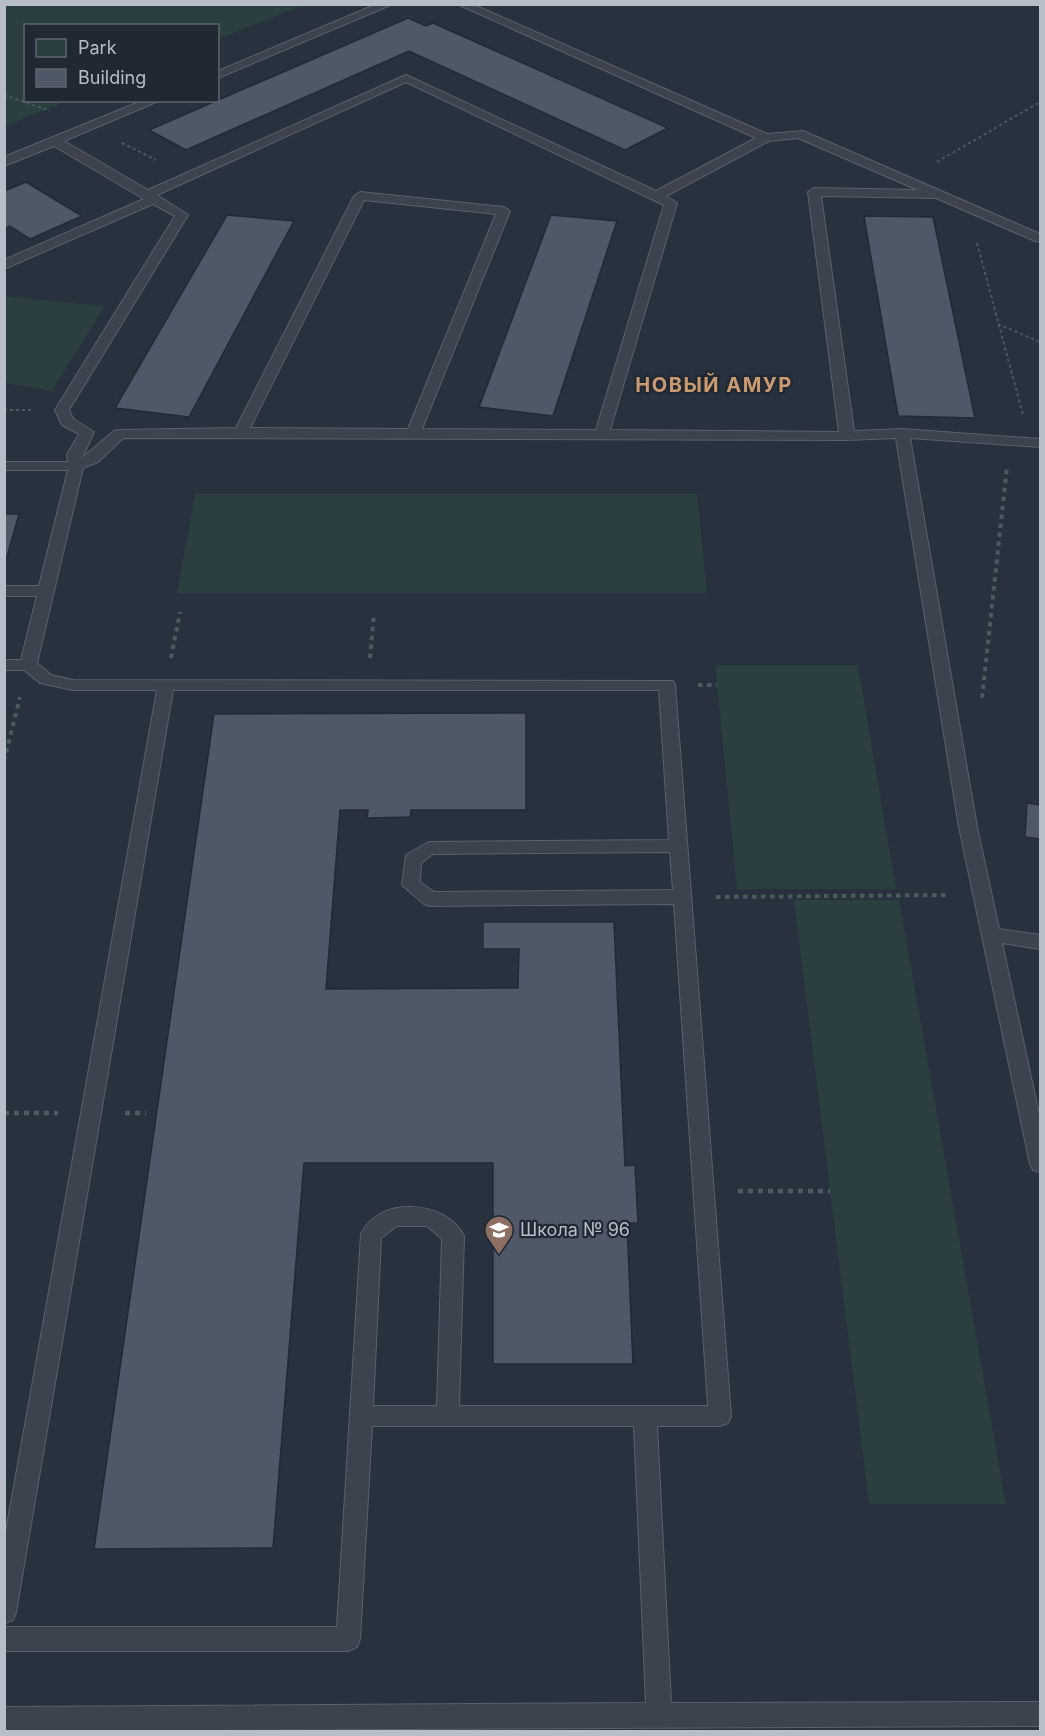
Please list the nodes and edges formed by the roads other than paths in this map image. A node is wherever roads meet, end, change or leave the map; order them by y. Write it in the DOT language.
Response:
graph roads {
  1 [pos="388,4"];
  2 [pos="462,4"];
  3 [pos="219,75"];
  4 [pos="150,102"];
  5 [pos="766,138"];
  6 [pos="55,141"];
  7 [pos="4,162"];
  8 [pos="937,194"];
  9 [pos="656,196"];
  10 [pos="151,197"];
  11 [pos="1041,238"];
  12 [pos="4,265"];
  13 [pos="87,432"];
  14 [pos="902,433"];
  15 [pos="119,434"];
  16 [pos="240,434"];
  17 [pos="414,434"];
  18 [pos="602,434"];
  19 [pos="847,436"];
  20 [pos="1041,443"];
  21 [pos="4,466"];
  22 [pos="76,466"];
  23 [pos="4,591"];
  24 [pos="46,591"];
  25 [pos="4,665"];
  26 [pos="28,665"];
  27 [pos="166,685"];
  28 [pos="678,846"];
  29 [pos="682,897"];
  30 [pos="992,935"];
  31 [pos="1041,942"];
  32 [pos="1041,1164"];
  33 [pos="361,1416"];
  34 [pos="448,1416"];
  35 [pos="645,1416"];
  36 [pos="4,1612"];
  37 [pos="4,1639"];
  38 [pos="1041,1714"];
  39 [pos="659,1716"];
  40 [pos="4,1719"];
  41 [pos="470,1724"];
  1 -- 3 [label="lane"];
  2 -- 5 [label="lane"];
  4 -- 6 [label="lane"];
  5 -- 8 [label="lane"];
  5 -- 9 [label="lane"];
  6 -- 7 [label="lane"];
  6 -- 10 [label="lane"];
  8 -- 11 [label="lane"];
  8 -- 19 [label="lane"];
  9 -- 10 [label="lane"];
  9 -- 18 [label="lane"];
  10 -- 12 [label="lane"];
  10 -- 13 [label="lane"];
  13 -- 15 [label="lane"];
  13 -- 22 [label="lane"];
  14 -- 19 [label="lane"];
  14 -- 20 [label="lane"];
  14 -- 30 [label="lane"];
  15 -- 16 [label="lane"];
  15 -- 22 [label="lane"];
  16 -- 17 [label="lane"];
  16 -- 17 [label="lane"];
  17 -- 18 [label="lane"];
  18 -- 19 [label="lane"];
  21 -- 22 [label="lane"];
  22 -- 24 [label="lane"];
  23 -- 24 [label="lane"];
  24 -- 26 [label="lane"];
  25 -- 26 [label="lane"];
  26 -- 27 [label="lane"];
  27 -- 28 [label="lane"];
  27 -- 36 [label="lane"];
  28 -- 29 [label="lane"];
  28 -- 29 [label="lane"];
  29 -- 35 [label="lane"];
  30 -- 31 [label="lane"];
  30 -- 32 [label="lane"];
  33 -- 34 [label="lane"];
  33 -- 34 [label="lane"];
  33 -- 37 [label="lane"];
  34 -- 35 [label="lane"];
  35 -- 39 [label="lane"];
  38 -- 39 [label="lane"];
  39 -- 41 [label="lane"];
  40 -- 41 [label="lane"];
}
